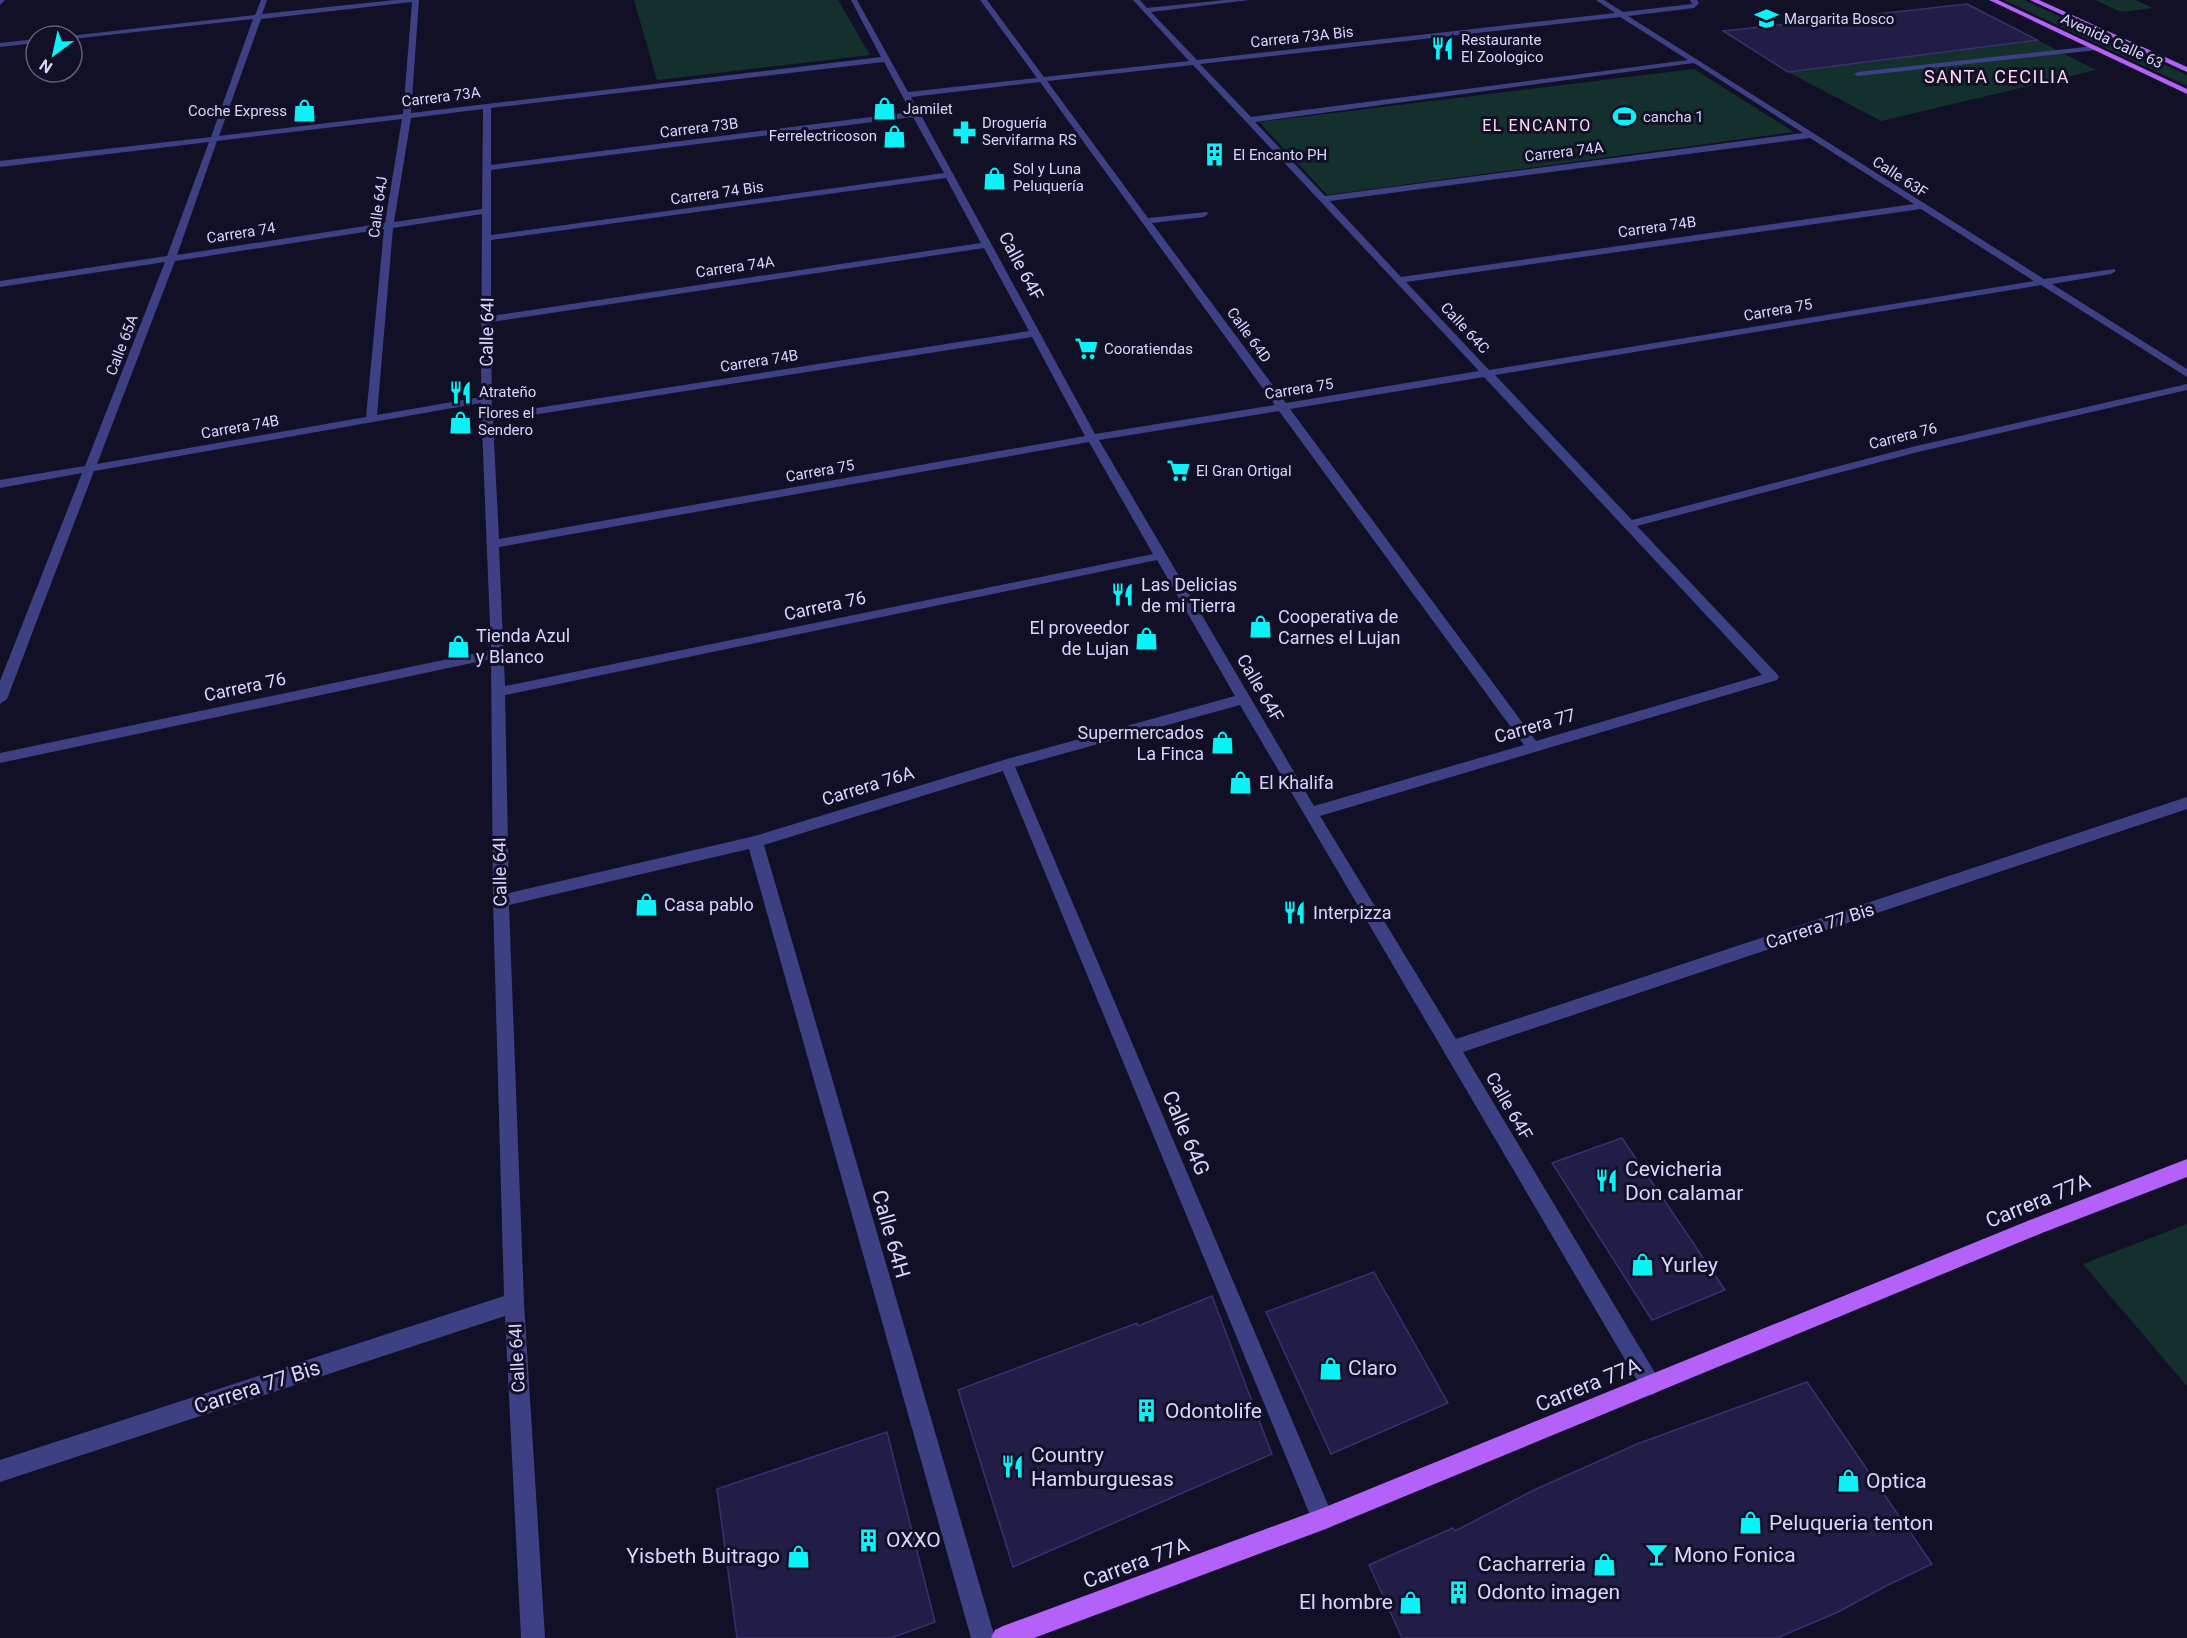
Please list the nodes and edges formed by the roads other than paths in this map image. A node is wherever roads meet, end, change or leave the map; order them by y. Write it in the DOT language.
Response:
graph roads {
  1 [pos="264,0"];
  2 [pos="415,0"];
  3 [pos="854,0"];
  4 [pos="983,0"];
  5 [pos="1136,0"];
  6 [pos="1246,0"];
  7 [pos="1599,0"];
  8 [pos="1693,0"];
  9 [pos="1992,0"];
  10 [pos="2033,0"];
  11 [pos="1145,10"];
  12 [pos="261,15"];
  13 [pos="1622,15"];
  14 [pos="84,35"];
  15 [pos="24,42"];
  16 [pos="0,45"];
  17 [pos="2094,48"];
  18 [pos="886,59"];
  19 [pos="1695,61"];
  20 [pos="1195,63"];
  21 [pos="2187,70"];
  22 [pos="1858,74"];
  23 [pos="1041,79"];
  24 [pos="2187,92"];
  25 [pos="906,95"];
  26 [pos="488,105"];
  27 [pos="916,114"];
  28 [pos="407,115"];
  29 [pos="1248,120"];
  30 [pos="1810,135"];
  31 [pos="216,137"];
  32 [pos="0,164"];
  33 [pos="486,168"];
  34 [pos="950,175"];
  35 [pos="1323,199"];
  36 [pos="1920,206"];
  37 [pos="486,211"];
  38 [pos="1204,214"];
  39 [pos="1147,221"];
  40 [pos="389,226"];
  41 [pos="487,238"];
  42 [pos="988,245"];
  43 [pos="171,258"];
  44 [pos="2111,271"];
  45 [pos="1398,280"];
  46 [pos="2038,281"];
  47 [pos="0,284"];
  48 [pos="488,318"];
  49 [pos="1036,333"];
  50 [pos="1486,374"];
  51 [pos="2187,374"];
  52 [pos="2187,387"];
  53 [pos="486,399"];
  54 [pos="1283,407"];
  55 [pos="371,419"];
  56 [pos="487,419"];
  57 [pos="1092,438"];
  58 [pos="90,469"];
  59 [pos="0,484"];
  60 [pos="1628,525"];
  61 [pos="493,544"];
  62 [pos="1160,556"];
  63 [pos="498,653"];
  64 [pos="1772,677"];
  65 [pos="497,692"];
  66 [pos="0,699"];
  67 [pos="1243,699"];
  68 [pos="1533,747"];
  69 [pos="0,758"];
  70 [pos="1007,764"];
  71 [pos="2187,803"];
  72 [pos="1310,813"];
  73 [pos="755,842"];
  74 [pos="501,901"];
  75 [pos="1452,1048"];
  76 [pos="2187,1168"];
  77 [pos="514,1303"];
  78 [pos="1650,1385"];
  79 [pos="0,1471"];
  80 [pos="1323,1519"];
  81 [pos="533,1638"];
  82 [pos="983,1638"];
  83 [pos="1004,1638"];
  1 -- 12 [label="street, Calle 65A"];
  2 -- 12 [label="street"];
  2 -- 28 [label="street, Calle 64J"];
  3 -- 18 [label="street, Calle 64F"];
  4 -- 23 [label="street, Calle 64D"];
  5 -- 11 [label="street, Calle 64C"];
  6 -- 11 [label="street"];
  7 -- 13 [label="street, Calle 63F"];
  8 -- 13 [label="street, Carrera 73A Bis"];
  9 -- 17 [label="main road, Avenida Calle 63"];
  10 -- 21 [label="main road, Avenida Calle 63"];
  11 -- 20 [label="street, Calle 64C"];
  12 -- 14 [label="street"];
  12 -- 31 [label="street, Calle 65A"];
  13 -- 19 [label="street, Calle 63F"];
  13 -- 20 [label="street, Carrera 73A Bis"];
  15 -- 16 [label="street"];
  17 -- 22 [label="street"];
  17 -- 24 [label="main road, Avenida Calle 63"];
  18 -- 25 [label="street, Calle 64F"];
  18 -- 26 [label="street, Carrera 73A"];
  19 -- 29 [label="street"];
  19 -- 30 [label="street, Calle 63F"];
  20 -- 23 [label="street, Carrera 73A Bis"];
  20 -- 29 [label="street, Calle 64C"];
  23 -- 25 [label="street, Carrera 73A Bis"];
  23 -- 39 [label="street, Calle 64D"];
  25 -- 27 [label="street, Calle 64F"];
  26 -- 28 [label="street, Carrera 73A"];
  26 -- 33 [label="street, Calle 64I"];
  27 -- 33 [label="street, Carrera 73B"];
  27 -- 34 [label="street, Calle 64F"];
  28 -- 31 [label="street, Carrera 73A"];
  28 -- 40 [label="street, Calle 64J"];
  29 -- 35 [label="street, Calle 64C"];
  30 -- 35 [label="street, Carrera 74A"];
  30 -- 36 [label="street, Calle 63F"];
  31 -- 32 [label="street, Carrera 73A"];
  31 -- 43 [label="street, Calle 65A"];
  33 -- 37 [label="street, Calle 64I"];
  34 -- 41 [label="street, Carrera 74 Bis"];
  34 -- 42 [label="street, Calle 64F"];
  35 -- 45 [label="street, Calle 64C"];
  36 -- 45 [label="street, Carrera 74B"];
  36 -- 46 [label="street, Calle 63F"];
  37 -- 40 [label="street, Carrera 74"];
  37 -- 41 [label="street, Calle 64I"];
  38 -- 39 [label="street"];
  39 -- 54 [label="street, Calle 64D"];
  40 -- 43 [label="street, Carrera 74"];
  40 -- 55 [label="street, Calle 64J"];
  41 -- 48 [label="street, Calle 64I"];
  42 -- 48 [label="street, Carrera 74A"];
  42 -- 49 [label="street, Calle 64F"];
  43 -- 47 [label="street, Carrera 74"];
  43 -- 58 [label="street, Calle 65A"];
  44 -- 46 [label="street, Carrera 75"];
  45 -- 50 [label="street, Calle 64C"];
  46 -- 50 [label="street, Carrera 75"];
  46 -- 51 [label="street, Calle 63F"];
  48 -- 53 [label="street, Calle 64I"];
  49 -- 56 [label="street, Carrera 74B"];
  49 -- 57 [label="street, Calle 64F"];
  50 -- 54 [label="street, Carrera 75"];
  50 -- 60 [label="street, Calle 64C"];
  52 -- 60 [label="street, Carrera 76"];
  53 -- 55 [label="street, Carrera 74B"];
  53 -- 56 [label="street, Calle 64I"];
  54 -- 57 [label="street, Carrera 75"];
  54 -- 68 [label="street, Calle 64D"];
  55 -- 58 [label="street, Carrera 74B"];
  56 -- 61 [label="street, Calle 64I"];
  57 -- 61 [label="street, Carrera 75"];
  57 -- 62 [label="street, Calle 64F"];
  58 -- 59 [label="street, Carrera 74B"];
  58 -- 66 [label="street, Calle 65A"];
  60 -- 64 [label="street, Calle 64C"];
  61 -- 63 [label="street, Calle 64I"];
  62 -- 65 [label="street, Carrera 76"];
  62 -- 67 [label="street, Calle 64F"];
  63 -- 65 [label="street, Calle 64I"];
  63 -- 69 [label="street, Carrera 76"];
  64 -- 68 [label="street, Carrera 77"];
  65 -- 74 [label="street, Calle 64I"];
  67 -- 70 [label="street, Carrera 76A"];
  67 -- 72 [label="street, Calle 64F"];
  68 -- 72 [label="street, Carrera 77"];
  70 -- 73 [label="street, Carrera 76A"];
  70 -- 80 [label="street, Calle 64G"];
  71 -- 75 [label="street, Carrera 77 Bis"];
  72 -- 75 [label="street, Calle 64F"];
  73 -- 74 [label="street, Carrera 76A"];
  73 -- 82 [label="street, Calle 64H"];
  74 -- 77 [label="street, Calle 64I"];
  75 -- 78 [label="street, Calle 64F"];
  76 -- 78 [label="main road, Carrera 77A"];
  77 -- 79 [label="street, Carrera 77 Bis"];
  77 -- 81 [label="street, Calle 64I"];
  78 -- 80 [label="main road, Carrera 77A"];
  80 -- 83 [label="main road, Carrera 77A"];
}
